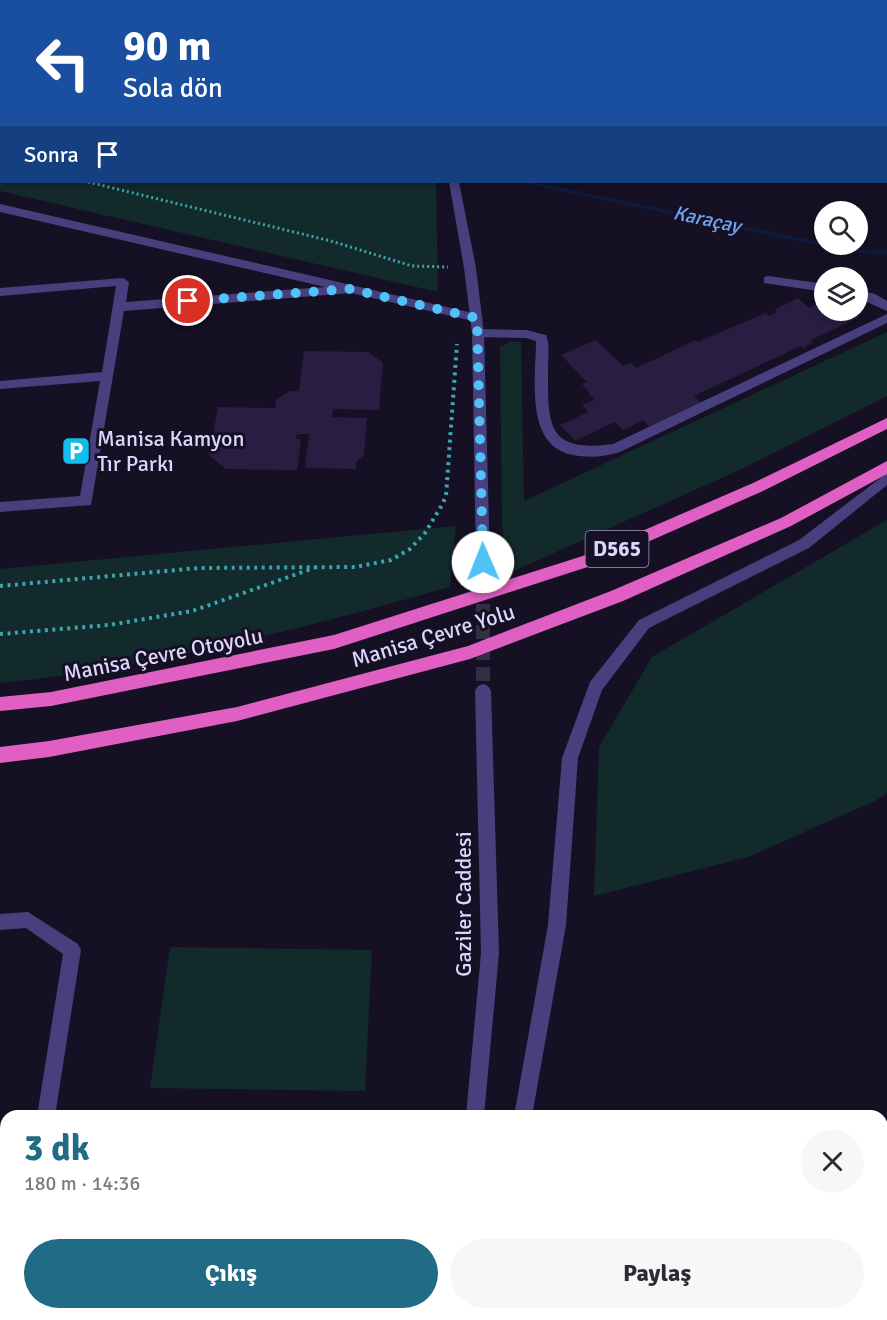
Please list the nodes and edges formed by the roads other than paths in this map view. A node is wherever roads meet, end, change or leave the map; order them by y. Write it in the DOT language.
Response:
graph roads {
  1 [pos="453,183"];
  2 [pos="0,208"];
  3 [pos="768,280"];
  4 [pos="814,286"];
  5 [pos="350,289"];
  6 [pos="0,292"];
  7 [pos="868,296"];
  8 [pos="119,307"];
  9 [pos="887,307"];
  10 [pos="477,318"];
  11 [pos="887,318"];
  12 [pos="478,333"];
  13 [pos="106,376"];
  14 [pos="0,385"];
  15 [pos="887,423"];
  16 [pos="887,467"];
  17 [pos="887,478"];
  18 [pos="0,507"];
  19 [pos="483,562"];
  20 [pos="334,642"];
  21 [pos="483,691"];
  22 [pos="0,705"];
  23 [pos="0,755"];
  24 [pos="0,922"];
  25 [pos="47,1110"];
  26 [pos="476,1110"];
  27 [pos="524,1110"];
  1 -- 10 [label="street"];
  2 -- 5 [label="street"];
  3 -- 4 [label="street"];
  5 -- 8 [label="street"];
  5 -- 10 [label="street"];
  6 -- 8 [label="street"];
  7 -- 9 [label="street"];
  8 -- 13 [label="street"];
  10 -- 12 [label="street"];
  11 -- 12 [label="street"];
  12 -- 19 [label="street"];
  13 -- 14 [label="street"];
  13 -- 18 [label="street"];
  15 -- 20 [label="highway, Manisa Çevre Yolu / D565"];
  16 -- 23 [label="highway, Manisa Çevre Yolu / D565"];
  17 -- 27 [label="street"];
  20 -- 22 [label="highway, Manisa Çevre Otoyolu / D565"];
  21 -- 26 [label="street, Gaziler Caddesi"];
  24 -- 25 [label="street"];
}
